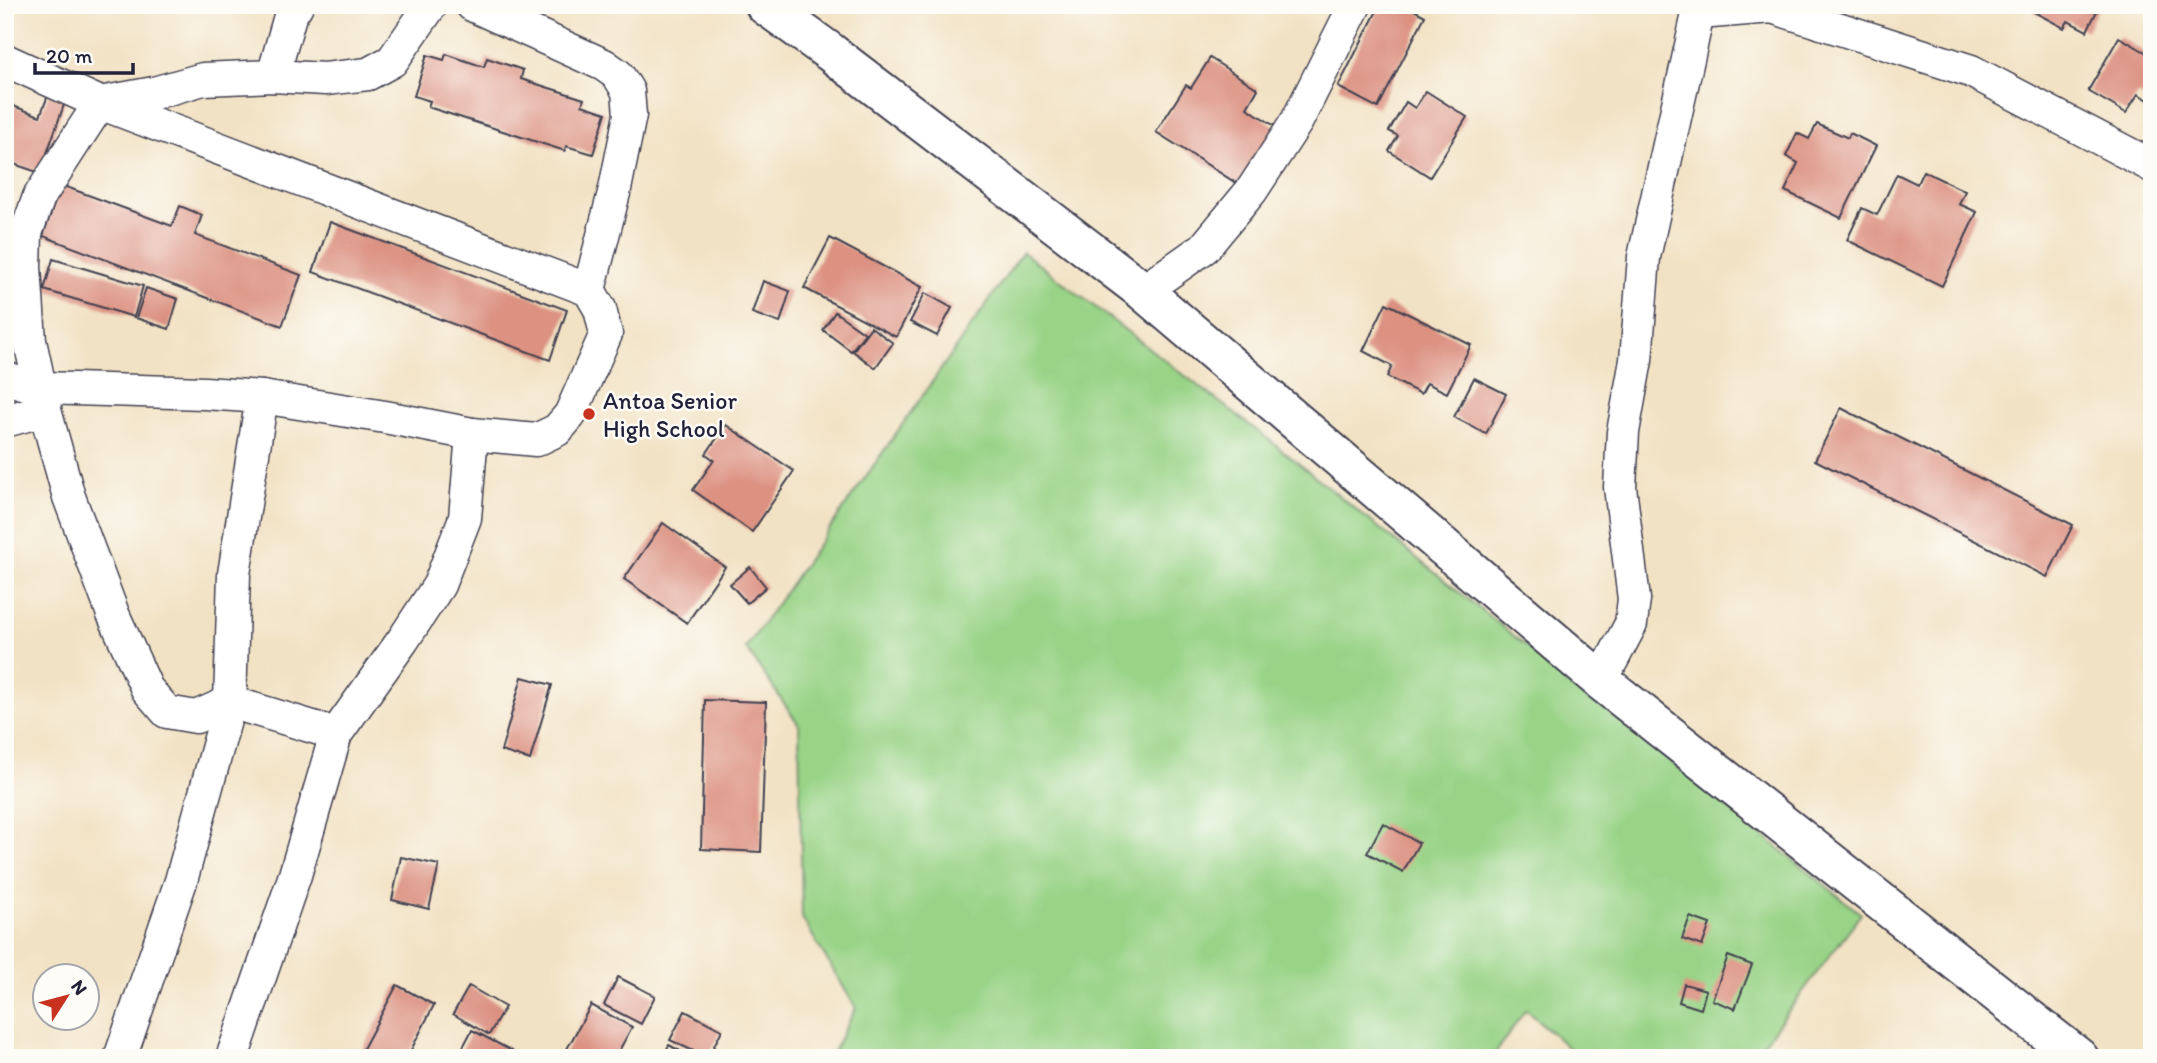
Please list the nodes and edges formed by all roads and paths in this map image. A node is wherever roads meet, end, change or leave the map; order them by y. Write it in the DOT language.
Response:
graph roads {
  1 [pos="297,5"];
  2 [pos="431,5"];
  3 [pos="472,5"];
  4 [pos="765,5"];
  5 [pos="1354,5"];
  6 [pos="1700,9"];
  7 [pos="5,60"];
  8 [pos="273,76"];
  9 [pos="100,103"];
  10 [pos="2152,166"];
  11 [pos="589,290"];
  12 [pos="1143,291"];
  13 [pos="5,378"];
  14 [pos="262,397"];
  15 [pos="43,399"];
  16 [pos="5,421"];
  17 [pos="472,434"];
  18 [pos="1601,681"];
  19 [pos="230,702"];
  20 [pos="336,734"];
  21 [pos="120,1058"];
  22 [pos="232,1058"];
  23 [pos="2079,1058"];
  1 -- 8 [label="street"];
  2 -- 8 [label="street"];
  3 -- 11 [label="street"];
  4 -- 12 [label="street"];
  5 -- 12 [label="street"];
  6 -- 10 [label="street"];
  6 -- 18 [label="street"];
  7 -- 9 [label="street"];
  8 -- 9 [label="street"];
  9 -- 11 [label="street"];
  9 -- 15 [label="street"];
  11 -- 17 [label="street"];
  12 -- 18 [label="street"];
  13 -- 15 [label="street"];
  14 -- 15 [label="street"];
  14 -- 17 [label="street"];
  14 -- 19 [label="street"];
  15 -- 16 [label="street"];
  15 -- 19 [label="street"];
  17 -- 20 [label="street"];
  18 -- 23 [label="street"];
  19 -- 20 [label="street"];
  19 -- 21 [label="street"];
  20 -- 22 [label="street"];
}
